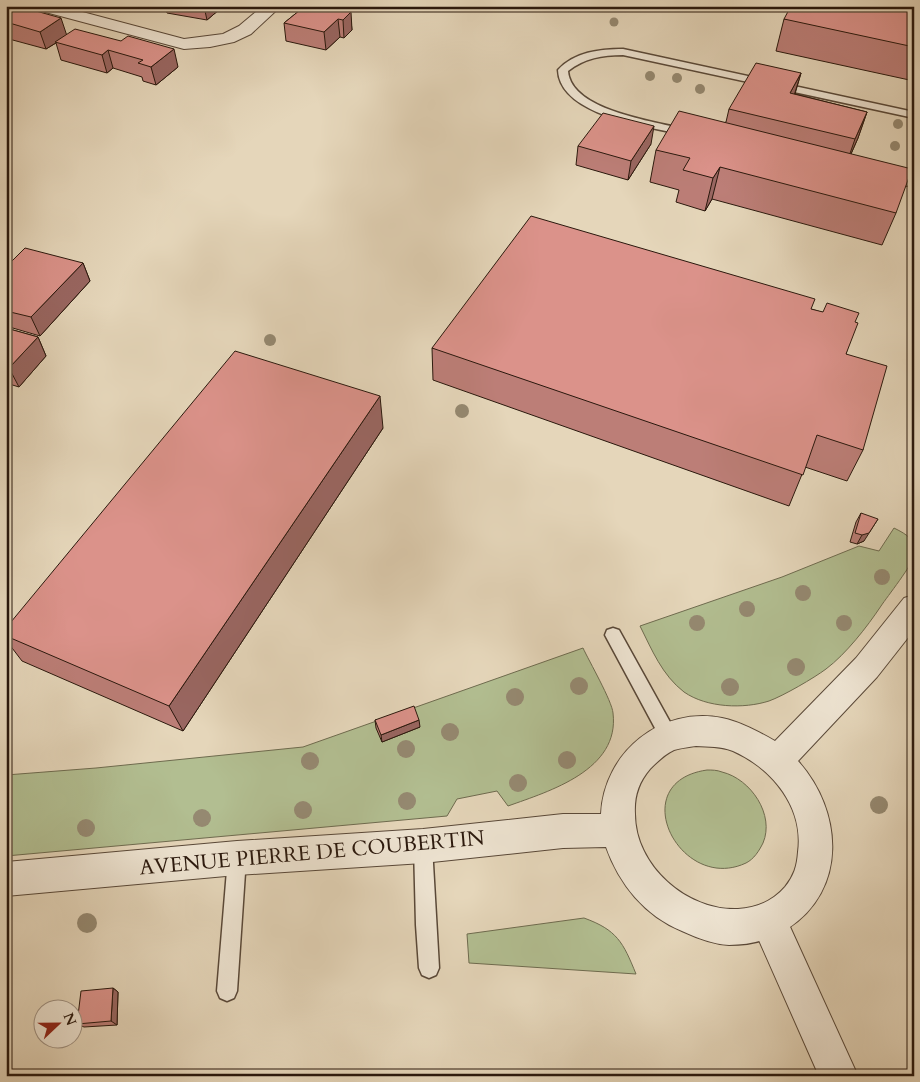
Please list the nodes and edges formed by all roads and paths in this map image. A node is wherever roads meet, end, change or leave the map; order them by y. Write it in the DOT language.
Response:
graph roads {
  1 [pos="40,6"];
  2 [pos="273,6"];
  3 [pos="914,115"];
  4 [pos="700,136"];
  5 [pos="877,181"];
  6 [pos="914,183"];
  7 [pos="914,607"];
  8 [pos="613,635"];
  9 [pos="669,737"];
  10 [pos="777,761"];
  11 [pos="618,830"];
  12 [pos="423,846"];
  13 [pos="237,858"];
  14 [pos="6,879"];
  15 [pos="768,920"];
  16 [pos="429,968"];
  17 [pos="226,991"];
  18 [pos="839,1076"];
  1 -- 2 [label="street"];
  3 -- 4 [label="lane"];
  5 -- 6 [label="lane"];
  7 -- 10 [label="street"];
  8 -- 9 [label="lane"];
  9 -- 10 [label="street"];
  9 -- 11 [label="street"];
  10 -- 15 [label="street"];
  11 -- 12 [label="street, AVENUE PIERRE DE COUBERTIN"];
  11 -- 15 [label="street"];
  12 -- 13 [label="street, AVENUE PIERRE DE COUBERTIN"];
  12 -- 16 [label="lane"];
  13 -- 14 [label="street, AVENUE PIERRE DE COUBERTIN"];
  13 -- 17 [label="lane"];
  15 -- 18 [label="street"];
}
